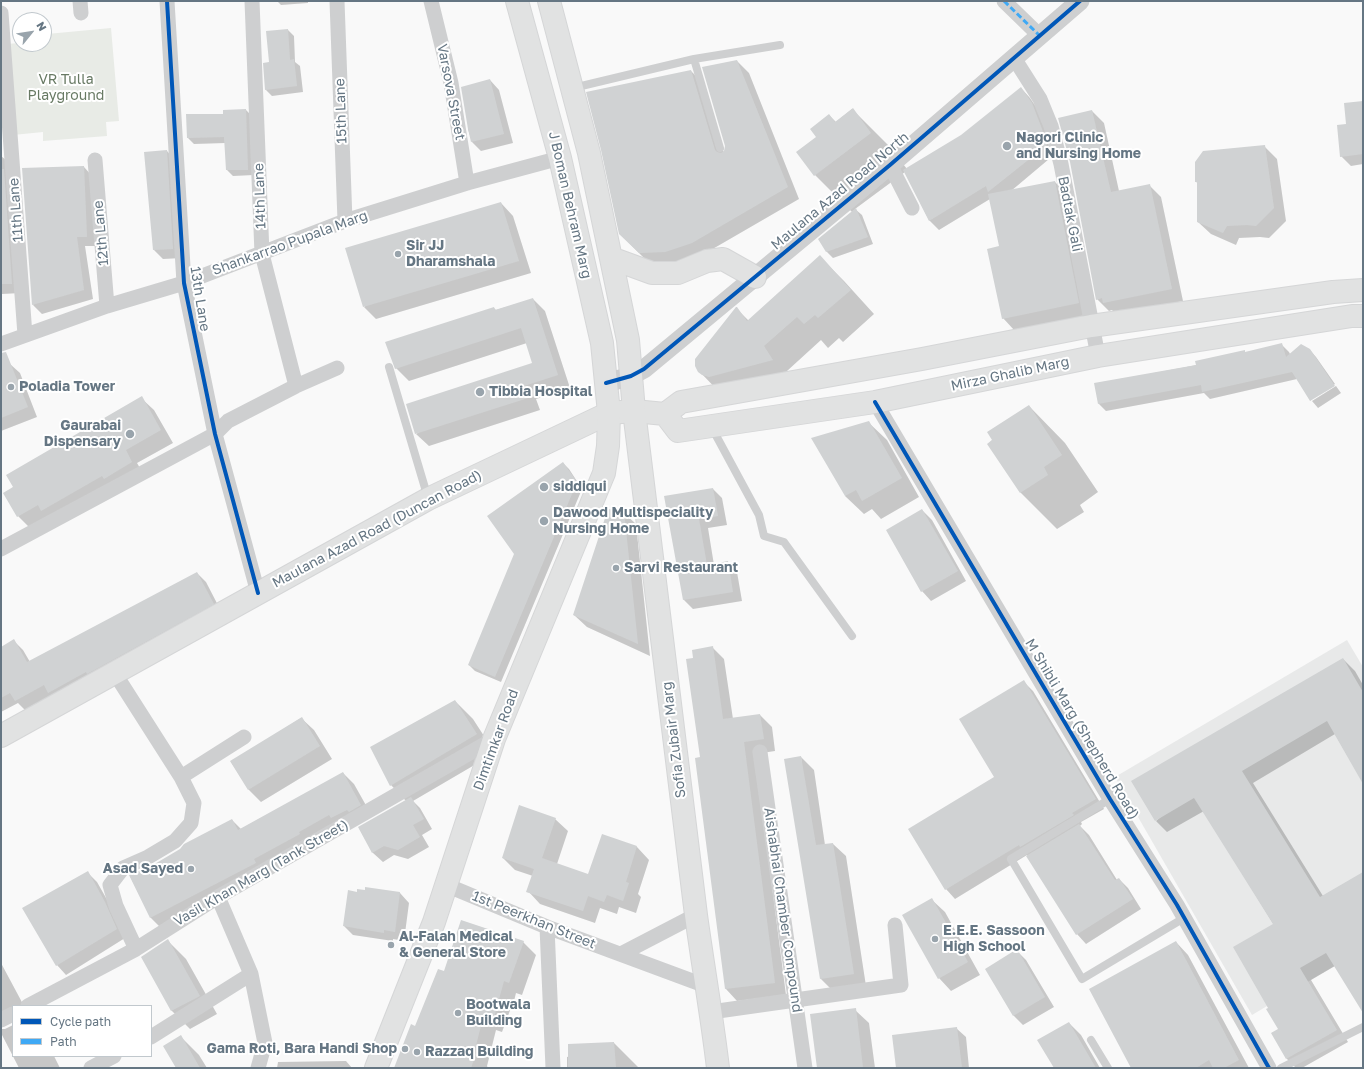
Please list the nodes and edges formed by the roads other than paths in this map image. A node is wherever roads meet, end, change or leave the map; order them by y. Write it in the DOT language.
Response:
graph roads {
  1 [pos="167,1"];
  2 [pos="252,1"];
  3 [pos="337,1"];
  4 [pos="431,1"];
  5 [pos="517,1"];
  6 [pos="549,1"];
  7 [pos="1004,1"];
  8 [pos="1080,1"];
  9 [pos="1,14"];
  10 [pos="1040,36"];
  11 [pos="780,45"];
  12 [pos="1014,58"];
  13 [pos="694,59"];
  14 [pos="572,88"];
  15 [pos="720,148"];
  16 [pos="560,158"];
  17 [pos="95,160"];
  18 [pos="890,165"];
  19 [pos="467,183"];
  20 [pos="912,208"];
  21 [pos="346,221"];
  22 [pos="262,254"];
  23 [pos="611,258"];
  24 [pos="755,277"];
  25 [pos="184,282"];
  26 [pos="1363,290"];
  27 [pos="107,306"];
  28 [pos="1363,316"];
  29 [pos="1091,326"];
  30 [pos="25,335"];
  31 [pos="1,344"];
  32 [pos="1098,356"];
  33 [pos="388,367"];
  34 [pos="338,368"];
  35 [pos="631,376"];
  36 [pos="606,383"];
  37 [pos="296,386"];
  38 [pos="875,402"];
  39 [pos="634,410"];
  40 [pos="609,412"];
  41 [pos="665,414"];
  42 [pos="710,426"];
  43 [pos="215,434"];
  44 [pos="428,499"];
  45 [pos="1,548"];
  46 [pos="258,593"];
  47 [pos="852,636"];
  48 [pos="114,672"];
  49 [pos="1,736"];
  50 [pos="244,737"];
  51 [pos="494,739"];
  52 [pos="760,752"];
  53 [pos="181,777"];
  54 [pos="1110,799"];
  55 [pos="446,885"];
  56 [pos="218,897"];
  57 [pos="696,915"];
  58 [pos="1184,918"];
  59 [pos="894,925"];
  60 [pos="547,927"];
  61 [pos="136,949"];
  62 [pos="621,954"];
  63 [pos="251,974"];
  64 [pos="706,986"];
  65 [pos="795,1000"];
  66 [pos="30,1005"];
  67 [pos="711,1012"];
  68 [pos="12,1014"];
  69 [pos="1,1020"];
  70 [pos="1363,1027"];
  71 [pos="152,1036"];
  72 [pos="1091,1040"];
  73 [pos="112,1057"];
  74 [pos="91,1068"];
  75 [pos="258,1068"];
  76 [pos="376,1068"];
  77 [pos="553,1068"];
  78 [pos="718,1068"];
  79 [pos="805,1068"];
  80 [pos="1108,1068"];
  81 [pos="1269,1068"];
  82 [pos="1281,1068"];
  1 -- 25 [label="street, 13th Lane"];
  2 -- 22 [label="street, 14th Lane"];
  3 -- 21 [label="street, 15th Lane"];
  4 -- 19 [label="street, Varsova Street"];
  5 -- 16 [label="main road, J Boman Behram Marg"];
  6 -- 14 [label="main road, J Boman Behram Marg"];
  7 -- 10 [label="street"];
  8 -- 10 [label="street, Maulana Azad Road North"];
  9 -- 30 [label="street, 11th Lane"];
  10 -- 12 [label="street, Maulana Azad Road North"];
  11 -- 13 [label="lane"];
  12 -- 18 [label="street, Maulana Azad Road North"];
  12 -- 29 [label="street, Badtak Gali"];
  13 -- 14 [label="lane"];
  13 -- 15 [label="lane"];
  14 -- 23 [label="main road, J Boman Behram Marg"];
  16 -- 19 [label="street, Shankarrao Pupala Marg"];
  16 -- 36 [label="main road, J Boman Behram Marg"];
  17 -- 27 [label="street, 12th Lane"];
  18 -- 20 [label="street"];
  18 -- 24 [label="street, Maulana Azad Road North"];
  19 -- 21 [label="street, Shankarrao Pupala Marg"];
  21 -- 22 [label="street, Shankarrao Pupala Marg"];
  22 -- 25 [label="street, Shankarrao Pupala Marg"];
  22 -- 37 [label="street, 14th Lane"];
  23 -- 24 [label="main road"];
  23 -- 35 [label="main road, J Boman Behram Marg"];
  24 -- 35 [label="street, Maulana Azad Road North"];
  25 -- 27 [label="street, Shankarrao Pupala Marg"];
  25 -- 43 [label="street, 13th Lane"];
  26 -- 29 [label="main road"];
  27 -- 30 [label="street, Shankarrao Pupala Marg"];
  28 -- 32 [label="main road, Mirza Ghalib Marg"];
  29 -- 32 [label="street, Badtak Gali"];
  29 -- 41 [label="main road"];
  30 -- 31 [label="street, Shankarrao Pupala Marg"];
  32 -- 38 [label="main road, Mirza Ghalib Marg"];
  33 -- 44 [label="lane"];
  34 -- 37 [label="street"];
  35 -- 36 [label="street, Maulana Azad Road North"];
  35 -- 39 [label="main road, J Boman Behram Marg"];
  36 -- 40 [label="main road, J Boman Behram Marg"];
  37 -- 43 [label="street"];
  38 -- 42 [label="main road, Mirza Ghalib Marg"];
  38 -- 54 [label="street, M Shibli Marg (Shepherd Road)"];
  39 -- 40 [label="main road, Maulana Azad Road (Duncan Road)"];
  39 -- 41 [label="main road"];
  39 -- 57 [label="main road, Sofia Zubair Marg"];
  40 -- 44 [label="main road, Maulana Azad Road (Duncan Road)"];
  40 -- 51 [label="main road, Dimtimkar Road"];
  41 -- 42 [label="main road, Mirza Ghalib Marg"];
  42 -- 47 [label="lane"];
  43 -- 45 [label="street"];
  43 -- 46 [label="street, 13th Lane"];
  44 -- 46 [label="main road, Maulana Azad Road (Duncan Road)"];
  46 -- 48 [label="main road, Maulana Azad Road (Duncan Road)"];
  48 -- 49 [label="main road, Maulana Azad Road (Duncan Road)"];
  48 -- 53 [label="street"];
  50 -- 53 [label="street"];
  51 -- 55 [label="main road, Dimtimkar Road"];
  51 -- 56 [label="street, Vasil Khan Marg (Tank Street)"];
  52 -- 65 [label="street, Aishabhai Chamber Compound"];
  53 -- 61 [label="street"];
  54 -- 58 [label="street, M Shibli Marg (Shepherd Road)"];
  54 -- 58 [label="lane"];
  55 -- 60 [label="street, 1st Peerkhan Street"];
  55 -- 76 [label="main road, Dimtimkar Road"];
  56 -- 61 [label="street, Vasil Khan Marg (Tank Street)"];
  56 -- 63 [label="street"];
  57 -- 62 [label="street"];
  57 -- 64 [label="main road, Sofia Zubair Marg"];
  58 -- 81 [label="street, M Shibli Marg (Shepherd Road)"];
  59 -- 65 [label="street"];
  60 -- 62 [label="street, 1st Peerkhan Street"];
  60 -- 77 [label="street"];
  61 -- 66 [label="street, Vasil Khan Marg (Tank Street)"];
  62 -- 64 [label="street, 1st Peerkhan Street"];
  63 -- 71 [label="street"];
  63 -- 75 [label="street"];
  64 -- 67 [label="main road, Sofia Zubair Marg"];
  65 -- 67 [label="street"];
  65 -- 79 [label="street, Aishabhai Chamber Compound"];
  67 -- 78 [label="main road, Sofia Zubair Marg"];
  68 -- 69 [label="street"];
  70 -- 82 [label="lane"];
  72 -- 80 [label="lane"];
  73 -- 74 [label="street"];
}
